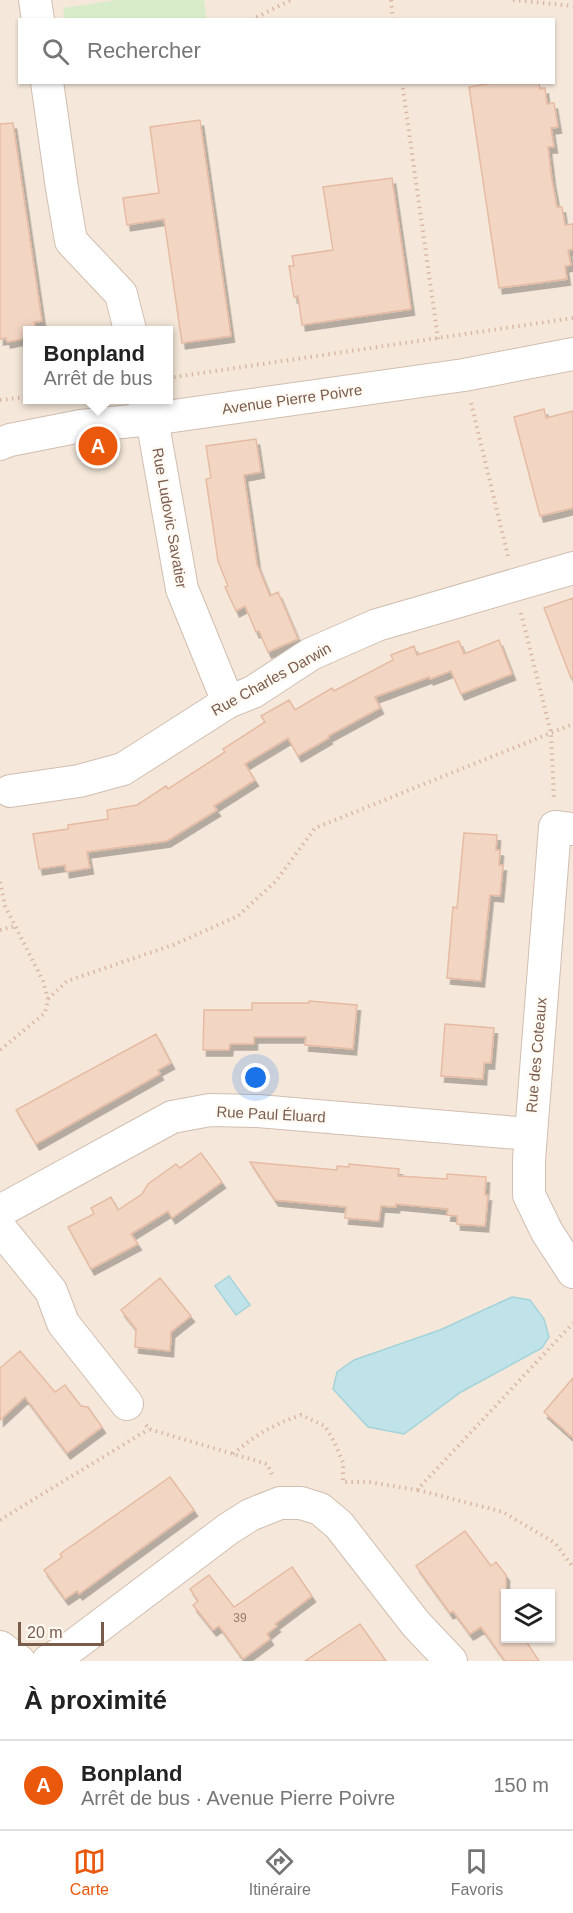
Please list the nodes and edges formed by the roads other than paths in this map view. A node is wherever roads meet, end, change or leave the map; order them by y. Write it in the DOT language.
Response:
graph roads {
  1 [pos="35,0"];
  2 [pos="38,18"];
  3 [pos="47,84"];
  4 [pos="129,326"];
  5 [pos="573,354"];
  6 [pos="148,409"];
  7 [pos="3,441"];
  8 [pos="573,568"];
  9 [pos="228,702"];
  10 [pos="10,791"];
  11 [pos="564,828"];
  12 [pos="530,1134"];
  13 [pos="0,1211"];
  14 [pos="0,1228"];
  15 [pos="573,1272"];
  16 [pos="127,1404"];
  17 [pos="0,1647"];
  18 [pos="19,1661"];
  19 [pos="48,1661"];
  20 [pos="451,1661"];
  1 -- 2 [label="street"];
  3 -- 4 [label="street"];
  5 -- 6 [label="street, Avenue Pierre Poivre"];
  6 -- 7 [label="street, Avenue Pierre Poivre"];
  6 -- 9 [label="street, Rue Ludovic Savatier"];
  8 -- 9 [label="street, Rue Charles Darwin"];
  9 -- 10 [label="street, Rue Charles Darwin"];
  11 -- 12 [label="street, Rue des Coteaux"];
  12 -- 13 [label="street, Rue Paul Éluard"];
  12 -- 15 [label="street, Rue des Coteaux"];
  14 -- 16 [label="street"];
  17 -- 18 [label="street"];
  19 -- 20 [label="street"];
}
